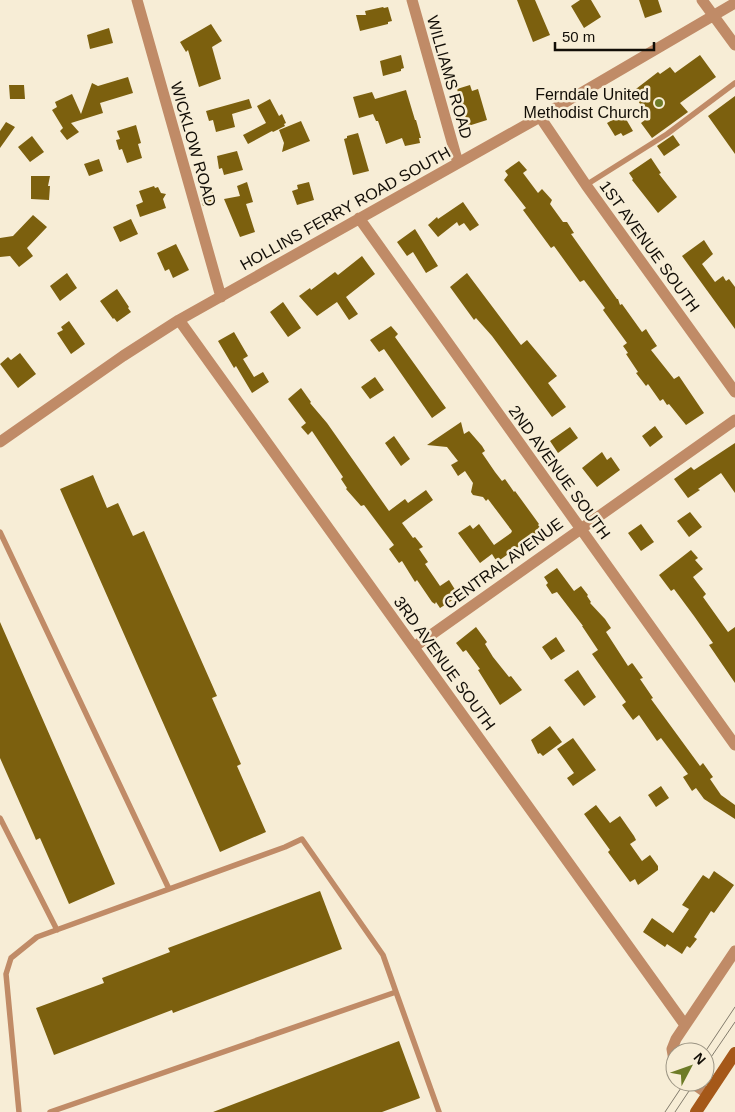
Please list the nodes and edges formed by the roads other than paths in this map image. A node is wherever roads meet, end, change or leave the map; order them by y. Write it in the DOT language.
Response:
graph roads {
  1 [pos="137,0"];
  2 [pos="412,0"];
  3 [pos="702,0"];
  4 [pos="735,3"];
  5 [pos="713,15"];
  6 [pos="735,45"];
  7 [pos="735,83"];
  8 [pos="540,118"];
  9 [pos="458,163"];
  10 [pos="586,185"];
  11 [pos="359,218"];
  12 [pos="221,297"];
  13 [pos="180,320"];
  14 [pos="735,392"];
  15 [pos="735,420"];
  16 [pos="0,442"];
  17 [pos="581,528"];
  18 [pos="0,532"];
  19 [pos="414,647"];
  20 [pos="735,745"];
  21 [pos="0,818"];
  22 [pos="169,889"];
  23 [pos="57,930"];
  24 [pos="735,951"];
  25 [pos="396,992"];
  26 [pos="685,1025"];
  27 [pos="676,1042"];
  28 [pos="735,1053"];
  29 [pos="705,1092"];
  30 [pos="708,1094"];
  31 [pos="19,1112"];
  32 [pos="50,1112"];
  33 [pos="440,1112"];
  34 [pos="696,1112"];
  1 -- 12 [label="street, WICKLOW ROAD"];
  2 -- 9 [label="street, WILLIAMS ROAD"];
  3 -- 5 [label="street"];
  4 -- 5 [label="street, HOLLINS FERRY ROAD SOUTH"];
  5 -- 6 [label="street"];
  5 -- 8 [label="street, HOLLINS FERRY ROAD SOUTH"];
  7 -- 10 [label="lane"];
  8 -- 9 [label="street, HOLLINS FERRY ROAD SOUTH"];
  8 -- 10 [label="street, 1ST AVENUE SOUTH"];
  9 -- 11 [label="street, HOLLINS FERRY ROAD SOUTH"];
  10 -- 14 [label="street, 1ST AVENUE SOUTH"];
  11 -- 12 [label="street, HOLLINS FERRY ROAD SOUTH"];
  11 -- 17 [label="street, 2ND AVENUE SOUTH"];
  12 -- 13 [label="street, HOLLINS FERRY ROAD SOUTH"];
  13 -- 16 [label="street, HOLLINS FERRY ROAD SOUTH"];
  13 -- 19 [label="street, 3RD AVENUE SOUTH"];
  15 -- 17 [label="street, CENTRAL AVENUE"];
  17 -- 19 [label="street, CENTRAL AVENUE"];
  17 -- 20 [label="street, 2ND AVENUE SOUTH"];
  18 -- 22 [label="lane"];
  19 -- 26 [label="street, 3RD AVENUE SOUTH"];
  21 -- 23 [label="lane"];
  22 -- 23 [label="lane"];
  22 -- 25 [label="lane"];
  23 -- 31 [label="lane"];
  24 -- 26 [label="street"];
  25 -- 32 [label="lane"];
  25 -- 33 [label="lane"];
  26 -- 27 [label="street"];
  28 -- 30 [label="main road"];
  29 -- 30 [label="street"];
  30 -- 34 [label="main road"];
}
